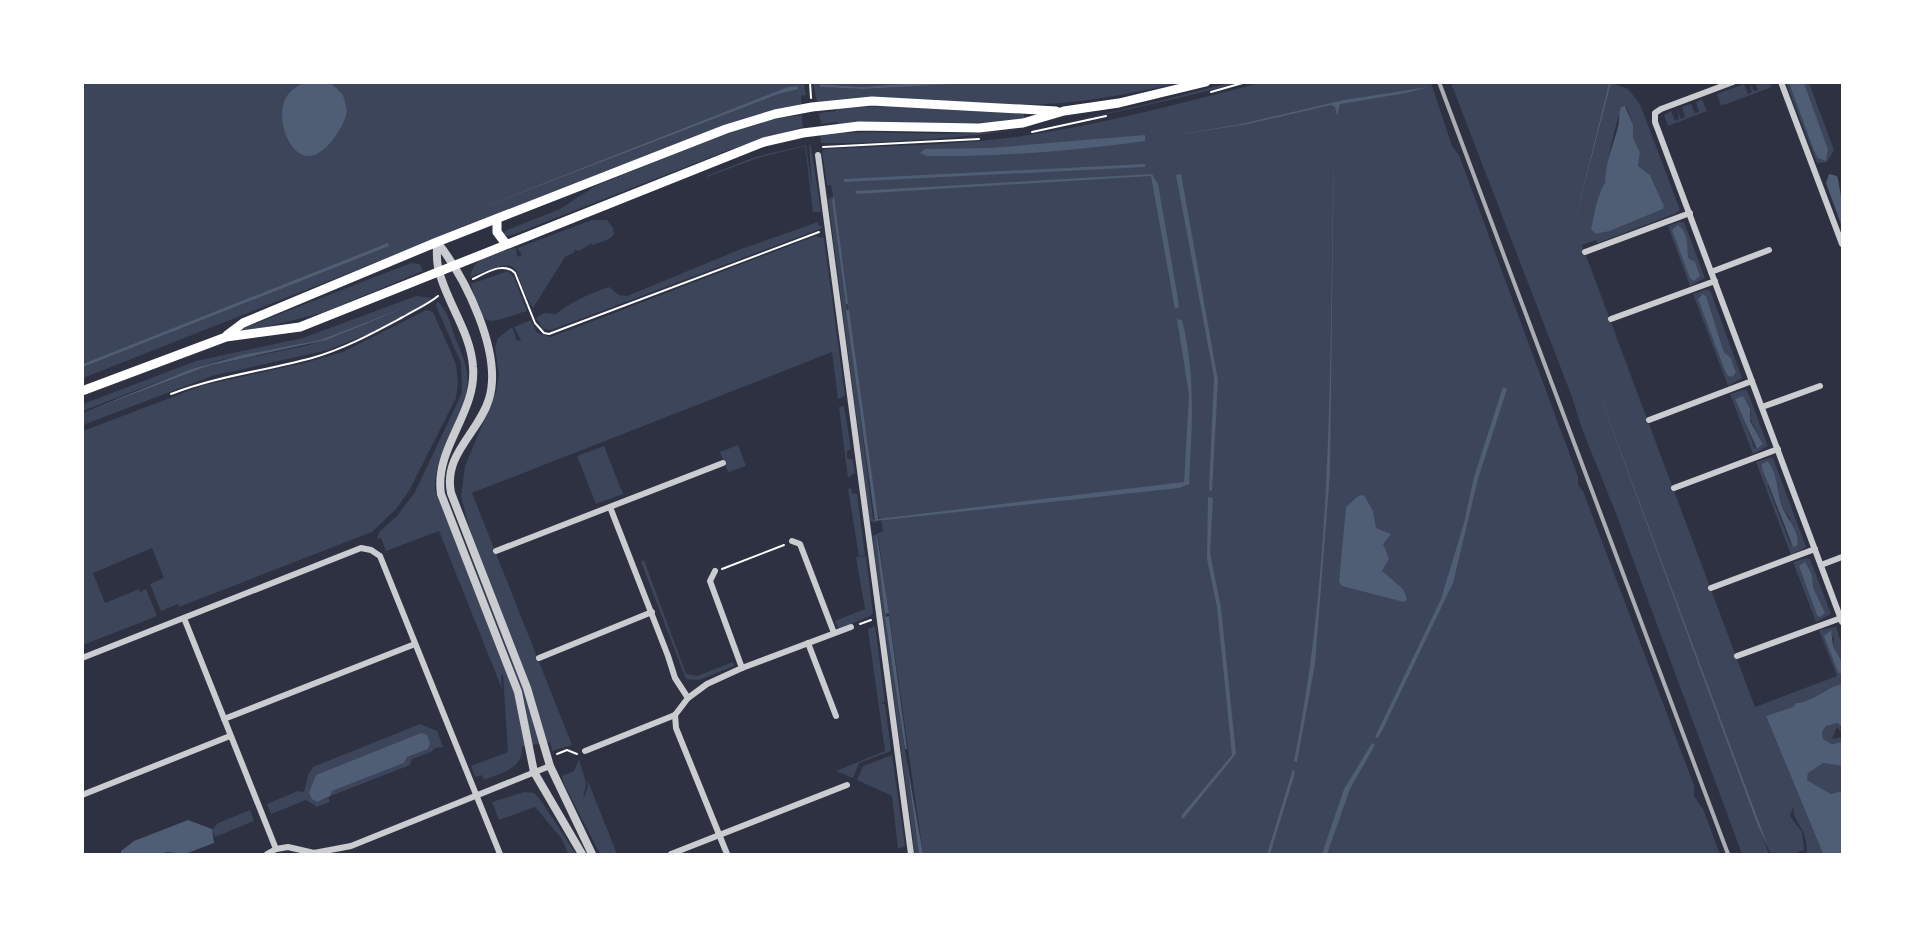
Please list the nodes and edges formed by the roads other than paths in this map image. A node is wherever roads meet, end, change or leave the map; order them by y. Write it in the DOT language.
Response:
graph roads {
  1 [pos="1206,82"];
  2 [pos="1732,82"];
  3 [pos="1782,82"];
  4 [pos="1064,111"];
  5 [pos="818,155"];
  6 [pos="1690,213"];
  7 [pos="497,219"];
  8 [pos="437,243"];
  9 [pos="506,244"];
  10 [pos="1842,244"];
  11 [pos="1769,250"];
  12 [pos="1585,252"];
  13 [pos="454,264"];
  14 [pos="438,270"];
  15 [pos="1712,272"];
  16 [pos="1715,281"];
  17 [pos="1611,319"];
  18 [pos="226,337"];
  19 [pos="1752,381"];
  20 [pos="1820,386"];
  21 [pos="82,392"];
  22 [pos="1762,406"];
  23 [pos="1648,420"];
  24 [pos="1778,449"];
  25 [pos="723,462"];
  26 [pos="1674,488"];
  27 [pos="610,507"];
  28 [pos="792,542"];
  29 [pos="1815,549"];
  30 [pos="496,551"];
  31 [pos="1842,557"];
  32 [pos="1821,565"];
  33 [pos="715,571"];
  34 [pos="1712,588"];
  35 [pos="652,612"];
  36 [pos="184,618"];
  37 [pos="1842,620"];
  38 [pos="851,627"];
  39 [pos="834,633"];
  40 [pos="808,643"];
  41 [pos="415,644"];
  42 [pos="1737,656"];
  43 [pos="82,658"];
  44 [pos="539,658"];
  45 [pos="742,668"];
  46 [pos="688,698"];
  47 [pos="675,715"];
  48 [pos="836,716"];
  49 [pos="224,719"];
  50 [pos="230,736"];
  51 [pos="585,751"];
  52 [pos="550,766"];
  53 [pos="534,772"];
  54 [pos="847,785"];
  55 [pos="82,795"];
  56 [pos="477,796"];
  57 [pos="719,836"];
  58 [pos="276,849"];
  59 [pos="314,854"];
  60 [pos="267,855"];
  61 [pos="500,855"];
  62 [pos="582,855"];
  63 [pos="592,855"];
  64 [pos="671,855"];
  65 [pos="727,855"];
  66 [pos="911,855"];
  1 -- 4 [label="main road"];
  2 -- 6 [label="street"];
  3 -- 10 [label="street"];
  4 -- 7 [label="main road"];
  4 -- 9 [label="main road"];
  5 -- 66 [label="street"];
  6 -- 12 [label="street"];
  6 -- 15 [label="street"];
  7 -- 8 [label="main road"];
  7 -- 9 [label="main road"];
  8 -- 13 [label="street"];
  8 -- 14 [label="street"];
  8 -- 18 [label="main road"];
  9 -- 13 [label="main road"];
  11 -- 15 [label="street"];
  13 -- 14 [label="main road"];
  13 -- 52 [label="street"];
  14 -- 18 [label="main road"];
  14 -- 53 [label="street"];
  15 -- 16 [label="street"];
  16 -- 17 [label="street"];
  16 -- 19 [label="street"];
  18 -- 21 [label="main road"];
  19 -- 22 [label="street"];
  19 -- 23 [label="street"];
  20 -- 22 [label="street"];
  22 -- 24 [label="street"];
  24 -- 26 [label="street"];
  24 -- 29 [label="street"];
  25 -- 27 [label="street"];
  27 -- 30 [label="street"];
  27 -- 35 [label="street"];
  28 -- 39 [label="street"];
  29 -- 32 [label="street"];
  29 -- 34 [label="street"];
  31 -- 32 [label="street"];
  32 -- 37 [label="street"];
  33 -- 45 [label="street"];
  35 -- 44 [label="street"];
  35 -- 46 [label="street"];
  36 -- 41 [label="street"];
  36 -- 43 [label="street"];
  36 -- 49 [label="street"];
  37 -- 42 [label="street"];
  38 -- 39 [label="street"];
  39 -- 40 [label="street"];
  40 -- 45 [label="street"];
  40 -- 48 [label="street"];
  41 -- 49 [label="street"];
  41 -- 56 [label="street"];
  45 -- 46 [label="street"];
  46 -- 47 [label="street"];
  47 -- 51 [label="street"];
  47 -- 57 [label="street"];
  49 -- 50 [label="street"];
  50 -- 55 [label="street"];
  50 -- 58 [label="street"];
  52 -- 53 [label="street"];
  52 -- 63 [label="street"];
  53 -- 56 [label="street"];
  53 -- 62 [label="street"];
  54 -- 57 [label="street"];
  56 -- 59 [label="street"];
  56 -- 61 [label="street"];
  57 -- 64 [label="street"];
  57 -- 65 [label="street"];
  58 -- 59 [label="street"];
  58 -- 60 [label="street"];
}
